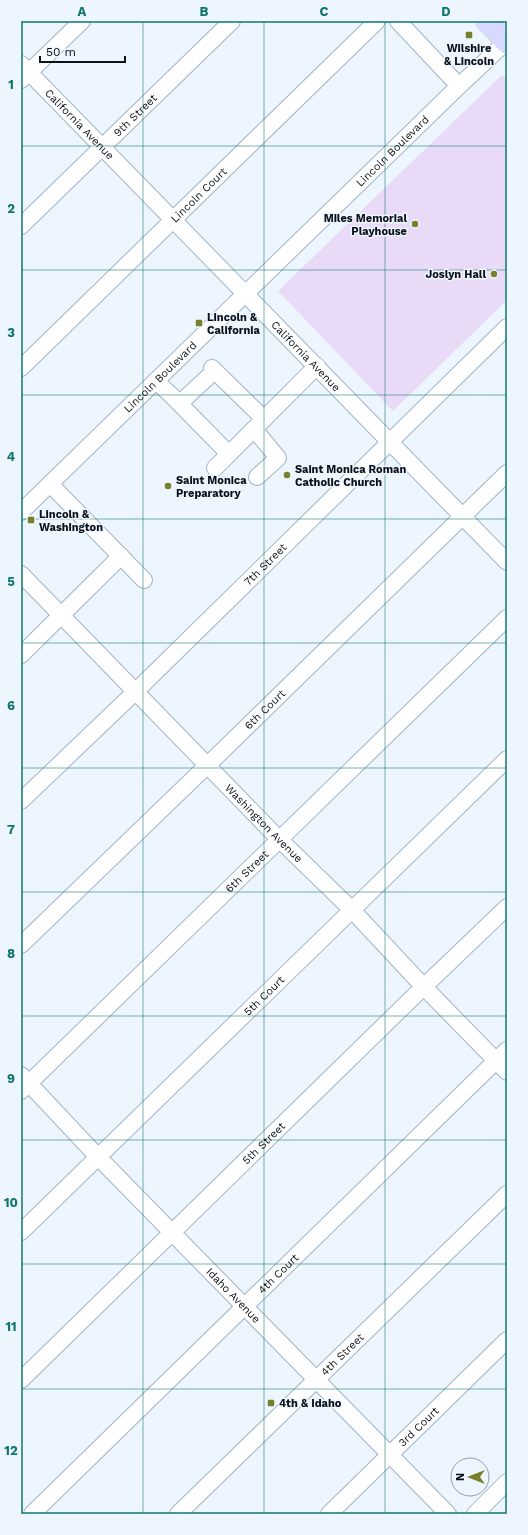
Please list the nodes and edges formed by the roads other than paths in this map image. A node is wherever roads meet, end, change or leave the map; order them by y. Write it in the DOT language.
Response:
graph roads {
  1 [pos="82,21"];
  2 [pos="232,21"];
  3 [pos="377,21"];
  4 [pos="398,21"];
  5 [pos="486,21"];
  6 [pos="507,42"];
  7 [pos="24,72"];
  8 [pos="459,86"];
  9 [pos="103,147"];
  10 [pos="173,219"];
  11 [pos="21,226"];
  12 [pos="246,294"];
  13 [pos="507,327"];
  14 [pos="317,366"];
  15 [pos="21,368"];
  16 [pos="156,382"];
  17 [pos="180,403"];
  18 [pos="259,424"];
  19 [pos="389,441"];
  20 [pos="230,454"];
  21 [pos="215,468"];
  22 [pos="507,473"];
  23 [pos="258,477"];
  24 [pos="50,484"];
  25 [pos="21,512"];
  26 [pos="462,516"];
  27 [pos="121,556"];
  28 [pos="507,562"];
  29 [pos="21,574"];
  30 [pos="144,580"];
  31 [pos="62,616"];
  32 [pos="507,618"];
  33 [pos="21,655"];
  34 [pos="135,692"];
  35 [pos="507,759"];
  36 [pos="208,765"];
  37 [pos="21,801"];
  38 [pos="280,839"];
  39 [pos="507,907"];
  40 [pos="352,910"];
  41 [pos="21,945"];
  42 [pos="424,987"];
  43 [pos="501,1056"];
  44 [pos="507,1072"];
  45 [pos="24,1083"];
  46 [pos="98,1157"];
  47 [pos="507,1194"];
  48 [pos="21,1232"];
  49 [pos="173,1233"];
  50 [pos="245,1306"];
  51 [pos="507,1340"];
  52 [pos="317,1379"];
  53 [pos="21,1380"];
  54 [pos="390,1454"];
  55 [pos="507,1482"];
  56 [pos="32,1514"];
  57 [pos="178,1514"];
  58 [pos="329,1514"];
  59 [pos="448,1514"];
  60 [pos="475,1514"];
  1 -- 7 [label="street"];
  2 -- 9 [label="street, 9th Street"];
  3 -- 10 [label="street, Lincoln Court"];
  4 -- 8 [label="street"];
  5 -- 6 [label="main road"];
  6 -- 8 [label="street, Lincoln Boulevard"];
  7 -- 9 [label="street, California Avenue"];
  8 -- 12 [label="street, Lincoln Boulevard"];
  9 -- 10 [label="street, California Avenue"];
  9 -- 11 [label="street, 9th Street"];
  10 -- 12 [label="street, California Avenue"];
  10 -- 15 [label="street, Lincoln Court"];
  12 -- 14 [label="street, California Avenue"];
  12 -- 16 [label="street, Lincoln Boulevard"];
  13 -- 19 [label="street, 7th Street"];
  14 -- 18 [label="street"];
  14 -- 19 [label="street, California Avenue"];
  16 -- 17 [label="street"];
  16 -- 24 [label="street, Lincoln Boulevard"];
  17 -- 18 [label="street"];
  17 -- 20 [label="street"];
  18 -- 20 [label="street"];
  18 -- 23 [label="street"];
  19 -- 26 [label="street, California Avenue"];
  19 -- 34 [label="street, 7th Street"];
  20 -- 21 [label="street"];
  22 -- 26 [label="street, 6th Court"];
  24 -- 25 [label="street, Lincoln Boulevard"];
  24 -- 27 [label="street"];
  26 -- 28 [label="street, California Avenue"];
  26 -- 36 [label="street, 6th Court"];
  27 -- 30 [label="street"];
  27 -- 31 [label="street"];
  29 -- 31 [label="street, Washington Avenue"];
  31 -- 33 [label="street"];
  31 -- 34 [label="street, Washington Avenue"];
  32 -- 38 [label="street, 6th Street"];
  34 -- 36 [label="street, Washington Avenue"];
  34 -- 37 [label="street, 7th Street"];
  35 -- 40 [label="street, 5th Court"];
  36 -- 38 [label="street, Washington Avenue"];
  36 -- 41 [label="street, 6th Court"];
  38 -- 40 [label="street, Washington Avenue"];
  38 -- 45 [label="street, 6th Street"];
  39 -- 42 [label="street, 5th Street"];
  40 -- 42 [label="street, Washington Avenue"];
  40 -- 46 [label="street, 5th Court"];
  42 -- 43 [label="street, Washington Avenue"];
  42 -- 49 [label="street, 5th Street"];
  43 -- 44 [label="street, Washington Avenue"];
  43 -- 50 [label="street, 4th Court"];
  45 -- 46 [label="street, Idaho Avenue"];
  46 -- 48 [label="street, 5th Court"];
  46 -- 49 [label="street, Idaho Avenue"];
  47 -- 52 [label="street, 4th Street"];
  49 -- 50 [label="street, Idaho Avenue"];
  49 -- 53 [label="street, 5th Street"];
  50 -- 52 [label="street, Idaho Avenue"];
  50 -- 56 [label="street, 4th Court"];
  51 -- 54 [label="street, 3rd Court"];
  52 -- 54 [label="street, Idaho Avenue"];
  52 -- 57 [label="street, 4th Street"];
  54 -- 58 [label="street, 3rd Court"];
  54 -- 59 [label="street, Idaho Avenue"];
  55 -- 60 [label="street"];
}
